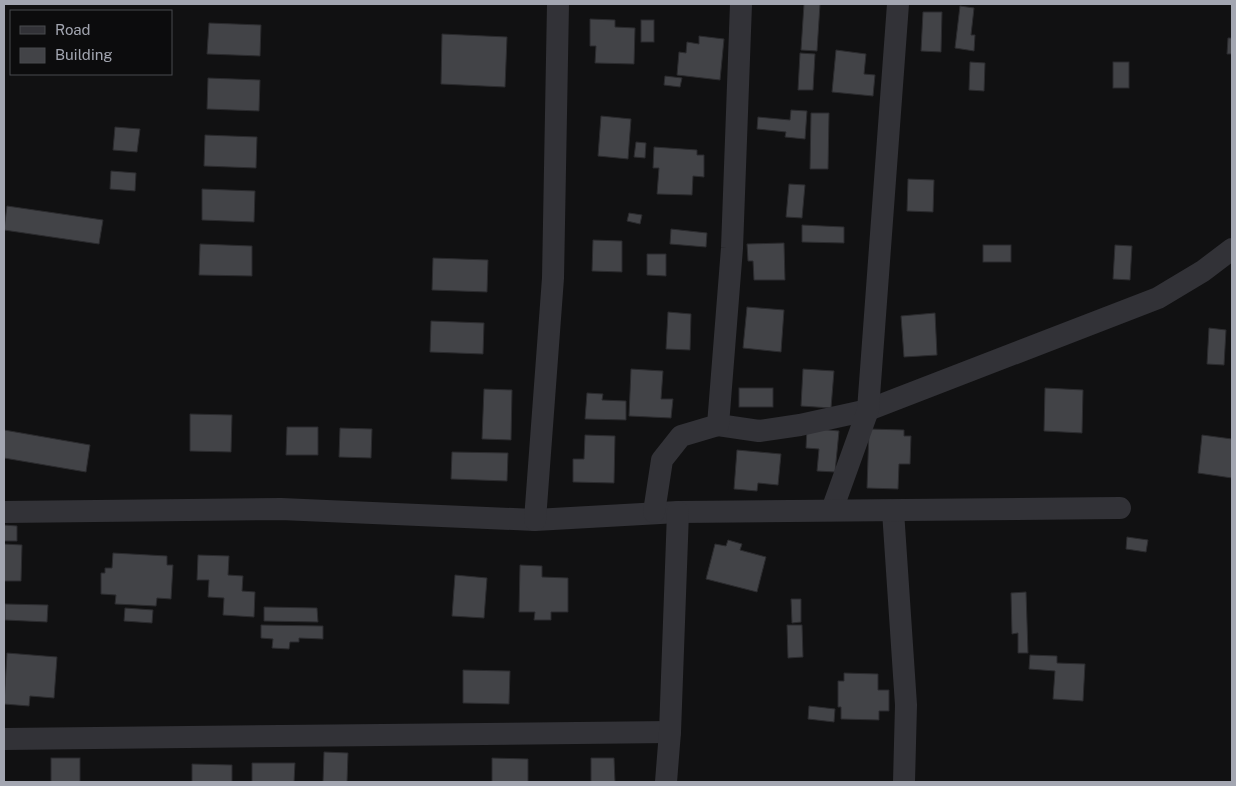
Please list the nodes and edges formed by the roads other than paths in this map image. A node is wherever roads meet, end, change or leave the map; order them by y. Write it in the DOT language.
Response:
graph roads {
  1 [pos="558,4"];
  2 [pos="741,4"];
  3 [pos="898,4"];
  4 [pos="1232,249"];
  5 [pos="868,410"];
  6 [pos="718,425"];
  7 [pos="1120,508"];
  8 [pos="832,510"];
  9 [pos="893,511"];
  10 [pos="4,512"];
  11 [pos="654,512"];
  12 [pos="678,512"];
  13 [pos="536,520"];
  14 [pos="670,732"];
  15 [pos="4,739"];
  16 [pos="666,782"];
  17 [pos="904,782"];
  1 -- 13 [label="street"];
  2 -- 6 [label="street"];
  3 -- 5 [label="street"];
  4 -- 5 [label="street"];
  5 -- 6 [label="street"];
  5 -- 8 [label="street"];
  6 -- 11 [label="street"];
  7 -- 9 [label="street"];
  8 -- 9 [label="street"];
  8 -- 12 [label="street"];
  9 -- 17 [label="street"];
  10 -- 13 [label="street"];
  11 -- 12 [label="street"];
  11 -- 13 [label="street"];
  12 -- 14 [label="street"];
  14 -- 15 [label="street"];
  14 -- 16 [label="street"];
}
